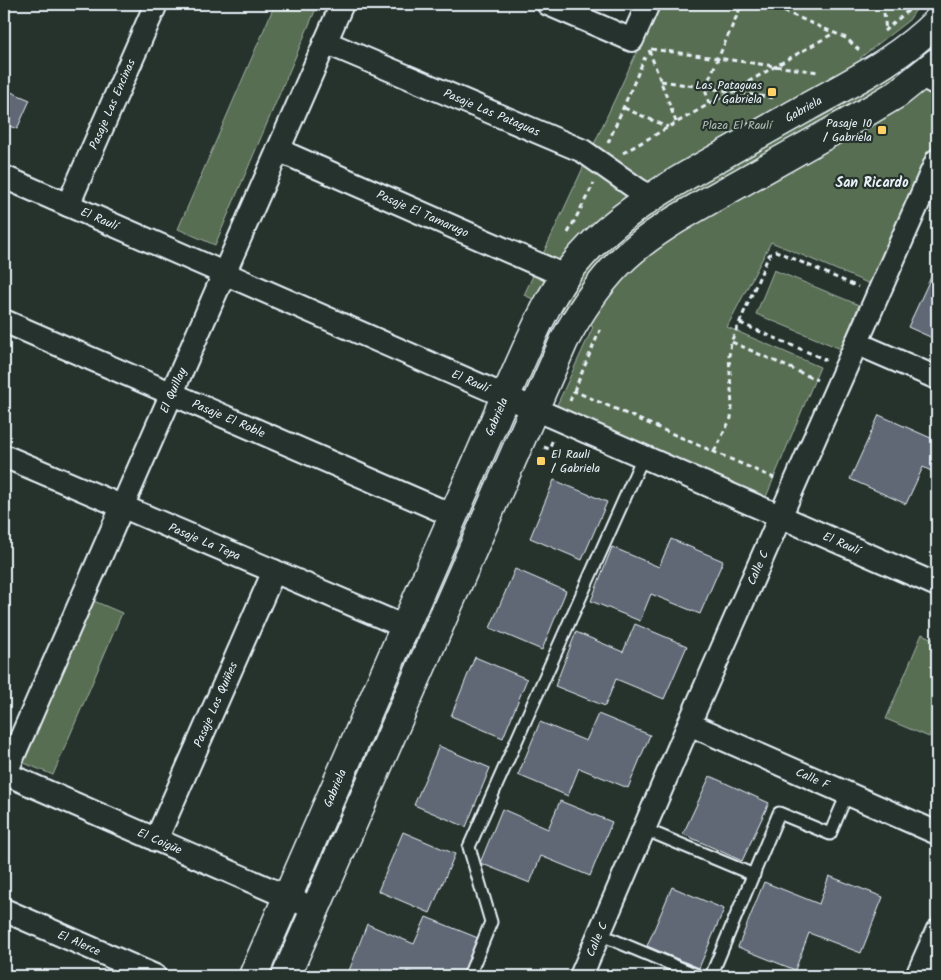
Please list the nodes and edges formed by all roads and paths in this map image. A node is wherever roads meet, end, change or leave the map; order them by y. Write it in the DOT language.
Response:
graph roads {
  1 [pos="156,4"];
  2 [pos="342,4"];
  3 [pos="548,4"];
  4 [pos="648,4"];
  5 [pos="742,4"];
  6 [pos="767,4"];
  7 [pos="937,21"];
  8 [pos="834,33"];
  9 [pos="326,42"];
  10 [pos="644,43"];
  11 [pos="859,50"];
  12 [pos="718,59"];
  13 [pos="775,66"];
  14 [pos="821,73"];
  15 [pos="932,74"];
  16 [pos="661,81"];
  17 [pos="705,88"];
  18 [pos="731,92"];
  19 [pos="777,99"];
  20 [pos="709,104"];
  21 [pos="624,108"];
  22 [pos="676,122"];
  23 [pos="669,127"];
  24 [pos="278,150"];
  25 [pos="937,160"];
  26 [pos="602,165"];
  27 [pos="4,177"];
  28 [pos="650,198"];
  29 [pos="68,206"];
  30 [pos="567,234"];
  31 [pos="224,274"];
  32 [pos="565,276"];
  33 [pos="877,295"];
  34 [pos="4,321"];
  35 [pos="604,322"];
  36 [pos="740,323"];
  37 [pos="731,342"];
  38 [pos="856,343"];
  39 [pos="845,368"];
  40 [pos="937,378"];
  41 [pos="836,388"];
  42 [pos="574,391"];
  43 [pos="172,394"];
  44 [pos="506,397"];
  45 [pos="534,409"];
  46 [pos="714,452"];
  47 [pos="4,456"];
  48 [pos="643,457"];
  49 [pos="122,506"];
  50 [pos="454,516"];
  51 [pos="780,516"];
  52 [pos="274,571"];
  53 [pos="937,585"];
  54 [pos="405,627"];
  55 [pos="688,724"];
  56 [pos="4,774"];
  57 [pos="847,794"];
  58 [pos="644,829"];
  59 [pos="937,834"];
  60 [pos="156,840"];
  61 [pos="754,874"];
  62 [pos="288,897"];
  63 [pos="315,909"];
  64 [pos="4,910"];
  65 [pos="937,931"];
  66 [pos="599,934"];
  67 [pos="155,976"];
  68 [pos="253,976"];
  69 [pos="286,976"];
  70 [pos="468,976"];
  71 [pos="581,976"];
  72 [pos="698,976"];
  73 [pos="711,976"];
  74 [pos="917,976"];
  1 -- 29 [label="street, Pasaje Las Encinas"];
  2 -- 9 [label="street, El Quillay"];
  3 -- 10 [label="street"];
  4 -- 10 [label="street"];
  5 -- 12 [label="path"];
  6 -- 8 [label="path"];
  7 -- 28 [label="street, Gabriela"];
  8 -- 11 [label="path"];
  8 -- 13 [label="path"];
  9 -- 24 [label="street, El Quillay"];
  9 -- 26 [label="street, Pasaje Las Pataguas"];
  10 -- 12 [label="path"];
  10 -- 16 [label="path"];
  10 -- 21 [label="path"];
  12 -- 13 [label="path"];
  12 -- 17 [label="path"];
  13 -- 14 [label="path"];
  13 -- 18 [label="path"];
  15 -- 45 [label="street"];
  16 -- 17 [label="path"];
  16 -- 22 [label="path"];
  17 -- 18 [label="path"];
  17 -- 20 [label="path"];
  18 -- 19 [label="path"];
  18 -- 20 [label="path"];
  20 -- 22 [label="path"];
  21 -- 23 [label="path"];
  21 -- 26 [label="path"];
  22 -- 23 [label="path"];
  23 -- 26 [label="path"];
  24 -- 31 [label="street, El Quillay"];
  24 -- 32 [label="street, Pasaje El Tamarugo"];
  25 -- 33 [label="street, Calle C"];
  26 -- 28 [label="street, Pasaje Las Pataguas"];
  26 -- 30 [label="path"];
  27 -- 29 [label="street, El Raulí"];
  28 -- 32 [label="street, Gabriela"];
  29 -- 31 [label="street, El Raulí"];
  31 -- 43 [label="street, El Quillay"];
  31 -- 44 [label="street, El Raulí"];
  32 -- 44 [label="street, Gabriela"];
  33 -- 36 [label="path"];
  33 -- 38 [label="street, Calle C"];
  34 -- 43 [label="street, Pasaje El Roble"];
  35 -- 42 [label="path"];
  36 -- 37 [label="path"];
  36 -- 39 [label="path"];
  37 -- 41 [label="path"];
  37 -- 46 [label="path"];
  38 -- 39 [label="street, Calle C"];
  38 -- 40 [label="street"];
  39 -- 41 [label="street, Calle C"];
  41 -- 51 [label="street, Calle C"];
  43 -- 49 [label="street, El Quillay"];
  43 -- 50 [label="street, Pasaje El Roble"];
  44 -- 45 [label="street, El Raulí"];
  44 -- 50 [label="street, Gabriela"];
  45 -- 48 [label="street, El Raulí"];
  45 -- 63 [label="street"];
  47 -- 49 [label="street, Pasaje La Tepa"];
  48 -- 51 [label="street, El Raulí"];
  48 -- 70 [label="lane"];
  49 -- 52 [label="street, Pasaje La Tepa"];
  49 -- 56 [label="street, El Quillay"];
  50 -- 54 [label="street, Gabriela"];
  51 -- 53 [label="street, El Raulí"];
  51 -- 55 [label="street, Calle C"];
  52 -- 54 [label="street, Pasaje La Tepa"];
  52 -- 60 [label="street, Pasaje Los Quiñes"];
  54 -- 62 [label="street, Gabriela"];
  55 -- 57 [label="street, Calle F"];
  55 -- 58 [label="street, Calle C"];
  56 -- 60 [label="street, El Coigüe"];
  57 -- 59 [label="street, Calle F"];
  57 -- 61 [label="lane"];
  58 -- 61 [label="lane"];
  58 -- 66 [label="street, Calle C"];
  60 -- 62 [label="street, El Coigüe"];
  61 -- 73 [label="lane"];
  62 -- 63 [label="street, El Coigüe"];
  62 -- 68 [label="street, Gabriela"];
  63 -- 69 [label="street"];
  64 -- 67 [label="street, El Alerce"];
  65 -- 74 [label="street"];
  66 -- 71 [label="street, Calle C"];
  66 -- 72 [label="lane"];
}
